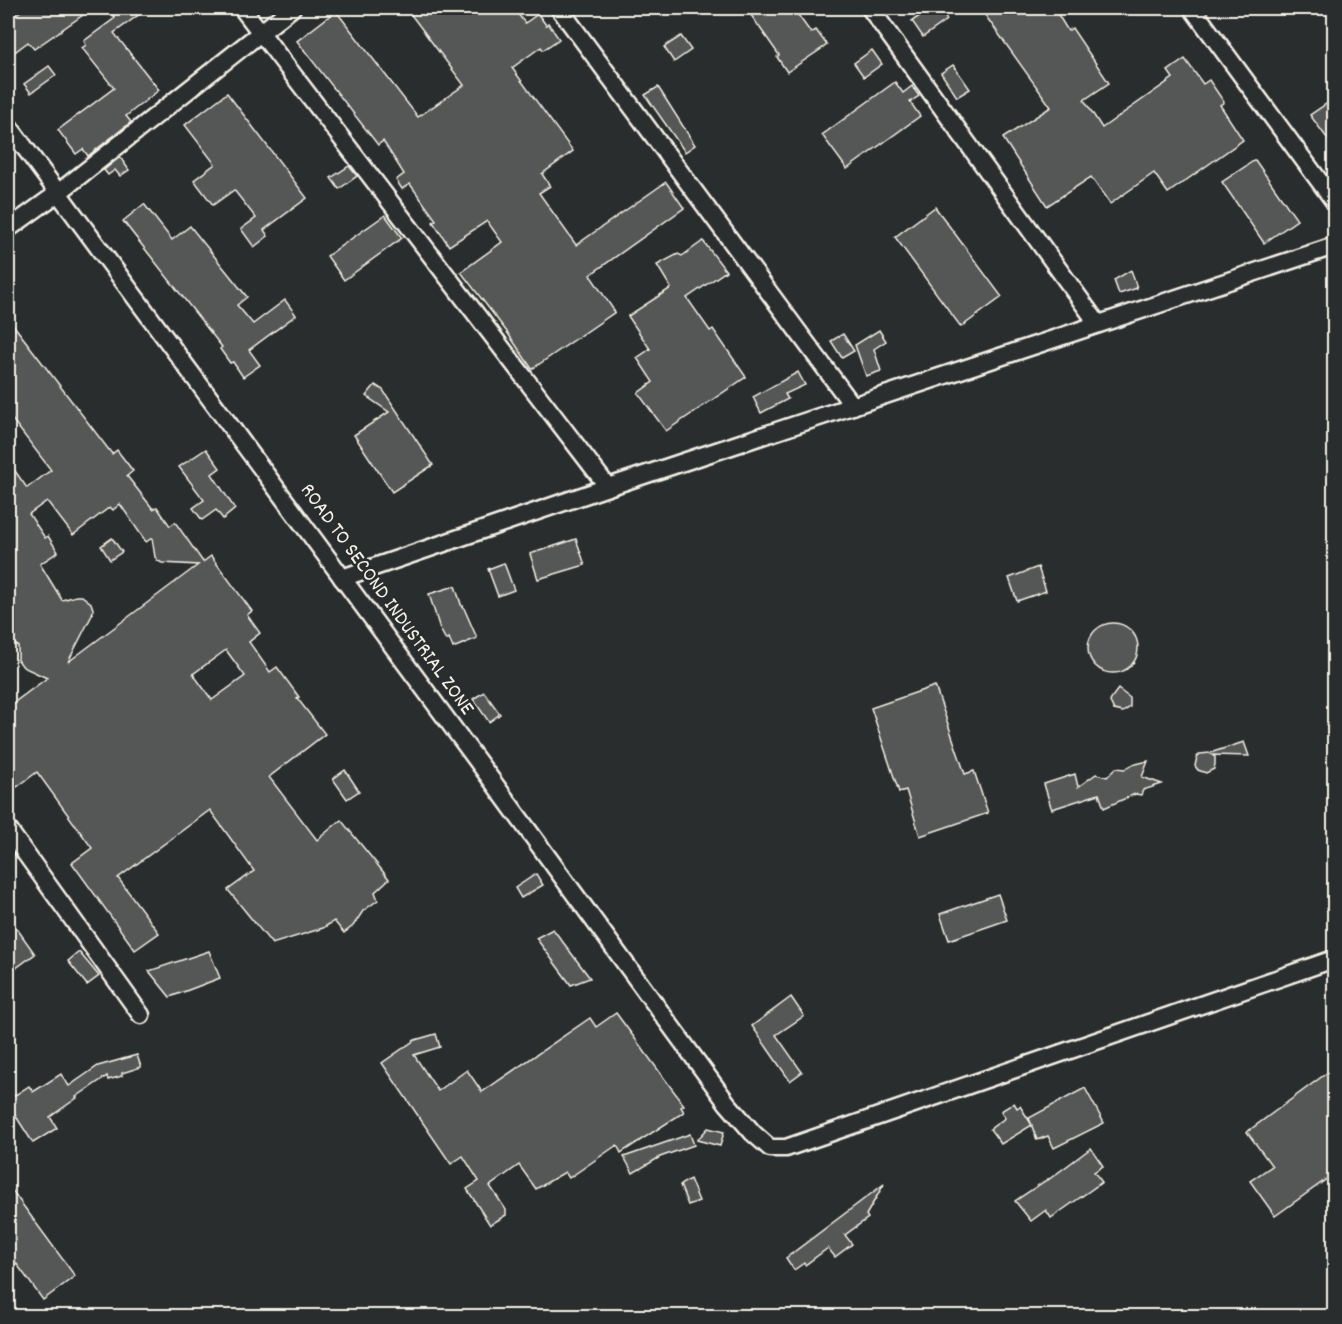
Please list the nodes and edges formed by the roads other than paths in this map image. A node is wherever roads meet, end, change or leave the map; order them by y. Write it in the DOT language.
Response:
graph roads {
  1 [pos="242,8"];
  2 [pos="292,8"];
  3 [pos="559,8"];
  4 [pos="870,8"];
  5 [pos="1192,8"];
  6 [pos="259,32"];
  7 [pos="8,125"];
  8 [pos="57,193"];
  9 [pos="1335,201"];
  10 [pos="8,229"];
  11 [pos="1335,246"];
  12 [pos="1098,324"];
  13 [pos="853,405"];
  14 [pos="608,487"];
  15 [pos="342,578"];
  16 [pos="8,829"];
  17 [pos="1335,959"];
  18 [pos="141,1015"];
  1 -- 6 [label="street"];
  2 -- 6 [label="street"];
  3 -- 13 [label="street"];
  4 -- 12 [label="street"];
  5 -- 9 [label="street"];
  6 -- 8 [label="street"];
  6 -- 14 [label="street"];
  7 -- 8 [label="street, ROAD TO SECOND INDUSTRIAL ZONE"];
  8 -- 10 [label="street"];
  8 -- 15 [label="street, ROAD TO SECOND INDUSTRIAL ZONE"];
  11 -- 12 [label="street"];
  12 -- 13 [label="street"];
  13 -- 14 [label="street"];
  14 -- 15 [label="street"];
  15 -- 17 [label="street, ROAD TO SECOND INDUSTRIAL ZONE"];
  16 -- 18 [label="street"];
}
